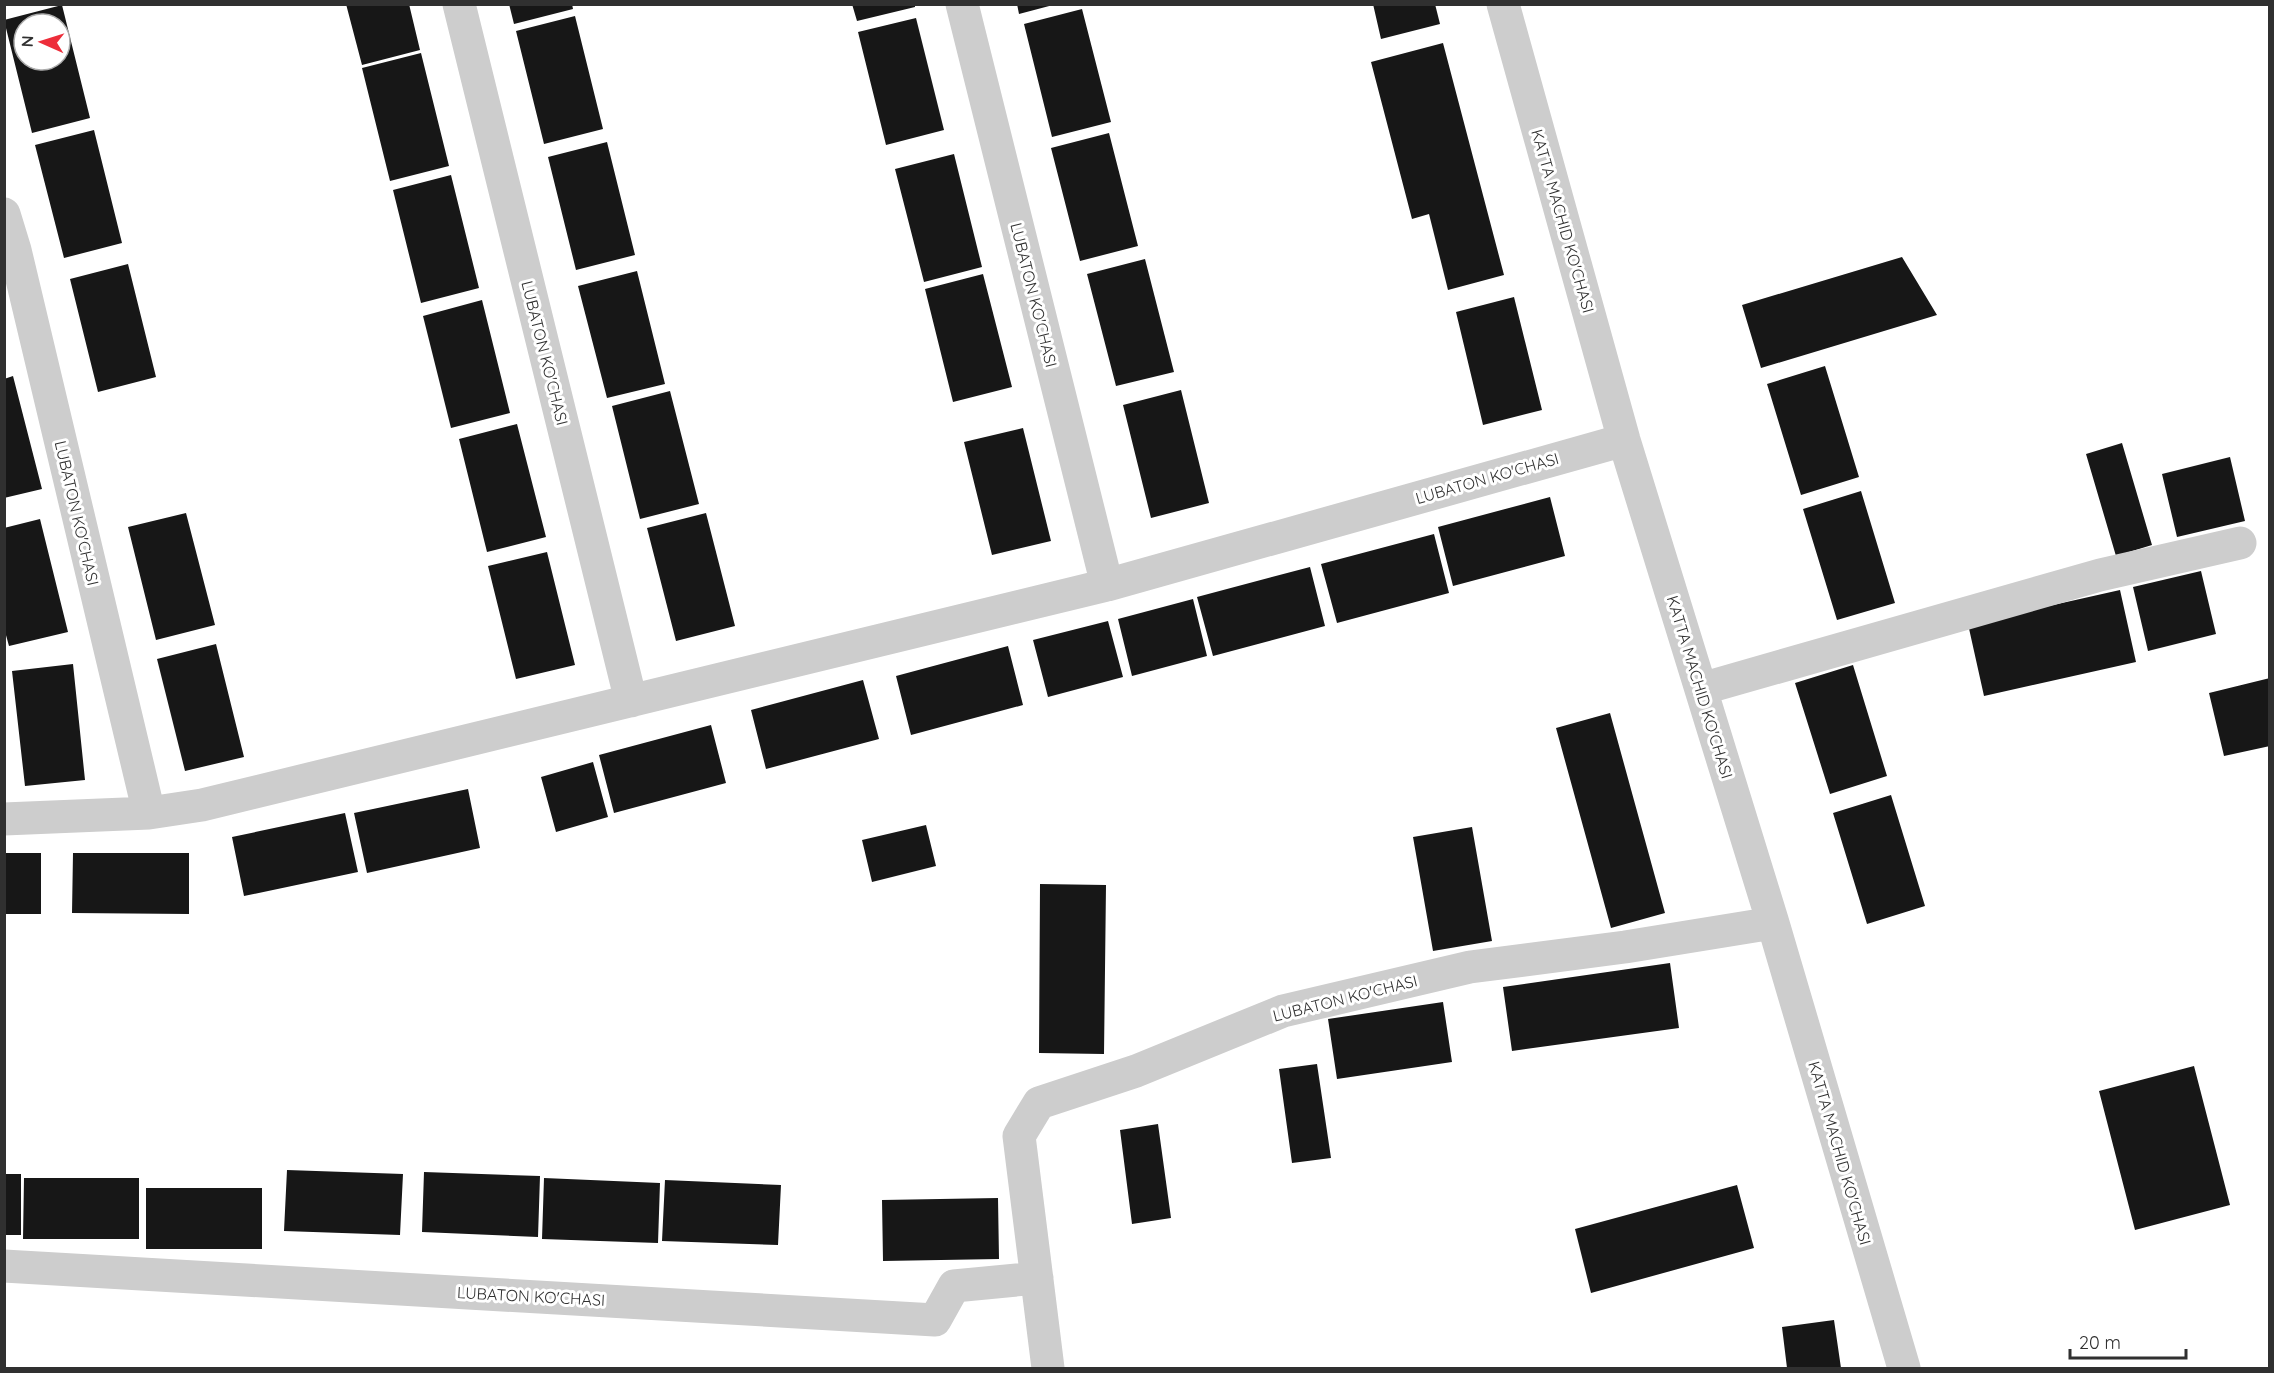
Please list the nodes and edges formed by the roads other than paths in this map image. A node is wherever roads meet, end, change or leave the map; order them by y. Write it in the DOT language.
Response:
graph roads {
  1 [pos="459,4"];
  2 [pos="962,4"];
  3 [pos="1503,4"];
  4 [pos="4,214"];
  5 [pos="1624,440"];
  6 [pos="2240,543"];
  7 [pos="1107,585"];
  8 [pos="1701,689"];
  9 [pos="631,701"];
  10 [pos="149,813"];
  11 [pos="4,819"];
  12 [pos="1773,923"];
  13 [pos="4,1266"];
  14 [pos="1036,1278"];
  15 [pos="1048,1368"];
  16 [pos="1904,1368"];
  1 -- 9 [label="street, LUBATON KO'CHASI"];
  2 -- 7 [label="street, LUBATON KO'CHASI"];
  3 -- 5 [label="street, KATTA MACHID KO'CHASI"];
  4 -- 10 [label="street, LUBATON KO'CHASI"];
  5 -- 7 [label="street, LUBATON KO'CHASI"];
  5 -- 8 [label="street, KATTA MACHID KO'CHASI"];
  6 -- 8 [label="street"];
  7 -- 9 [label="street, LUBATON KO'CHASI"];
  8 -- 12 [label="street, KATTA MACHID KO'CHASI"];
  9 -- 10 [label="street, LUBATON KO'CHASI"];
  10 -- 11 [label="street, LUBATON KO'CHASI"];
  12 -- 14 [label="street, LUBATON KO'CHASI"];
  12 -- 16 [label="street, KATTA MACHID KO'CHASI"];
  13 -- 14 [label="street, LUBATON KO'CHASI"];
  14 -- 15 [label="street, LUBATON KO'CHASI"];
}
